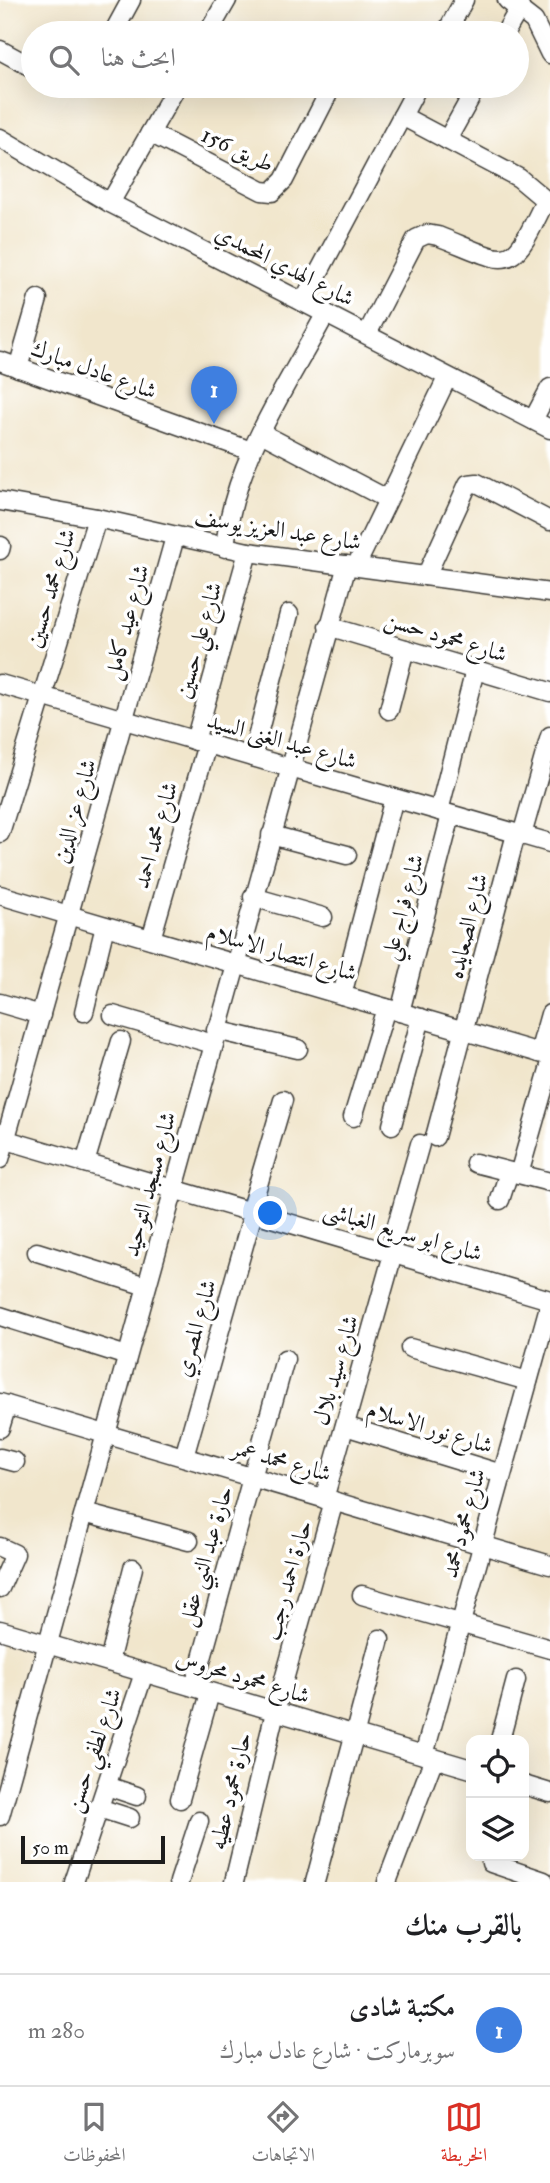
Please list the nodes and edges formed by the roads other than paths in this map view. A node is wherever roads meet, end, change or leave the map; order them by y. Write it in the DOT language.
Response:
graph roads {
  1 [pos="131,0"];
  2 [pos="227,0"];
  3 [pos="458,2"];
  4 [pos="513,4"];
  5 [pos="120,21"];
  6 [pos="215,21"];
  7 [pos="451,21"];
  8 [pos="508,21"];
  9 [pos="0,50"];
  10 [pos="550,54"];
  11 [pos="21,61"];
  12 [pos="170,98"];
  13 [pos="326,98"];
  14 [pos="411,98"];
  15 [pos="470,98"];
  16 [pos="401,116"];
  17 [pos="150,133"];
  18 [pos="0,138"];
  19 [pos="447,140"];
  20 [pos="547,202"];
  21 [pos="110,203"];
  22 [pos="38,299"];
  23 [pos="303,302"];
  24 [pos="326,313"];
  25 [pos="367,334"];
  26 [pos="0,361"];
  27 [pos="18,368"];
  28 [pos="447,377"];
  29 [pos="550,388"];
  30 [pos="533,420"];
  31 [pos="550,429"];
  32 [pos="261,433"];
  33 [pos="251,451"];
  34 [pos="387,499"];
  35 [pos="0,501"];
  36 [pos="97,518"];
  37 [pos="550,521"];
  38 [pos="175,537"];
  39 [pos="225,548"];
  40 [pos="248,552"];
  41 [pos="352,566"];
  42 [pos="426,576"];
  43 [pos="550,593"];
  44 [pos="289,614"];
  45 [pos="328,626"];
  46 [pos="405,649"];
  47 [pos="474,670"];
  48 [pos="0,684"];
  49 [pos="550,692"];
  50 [pos="42,696"];
  51 [pos="389,710"];
  52 [pos="125,720"];
  53 [pos="550,736"];
  54 [pos="201,743"];
  55 [pos="252,757"];
  56 [pos="290,768"];
  57 [pos="394,798"];
  58 [pos="445,813"];
  59 [pos="0,833"];
  60 [pos="519,834"];
  61 [pos="271,835"];
  62 [pos="550,843"];
  63 [pos="346,855"];
  64 [pos="0,895"];
  65 [pos="253,897"];
  66 [pos="69,916"];
  67 [pos="323,917"];
  68 [pos="106,926"];
  69 [pos="150,939"];
  70 [pos="234,964"];
  71 [pos="342,995"];
  72 [pos="0,1003"];
  73 [pos="393,1010"];
  74 [pos="84,1012"];
  75 [pos="550,1014"];
  76 [pos="41,1016"];
  77 [pos="113,1016"];
  78 [pos="421,1018"];
  79 [pos="465,1031"];
  80 [pos="215,1037"];
  81 [pos="121,1041"];
  82 [pos="298,1049"];
  83 [pos="546,1058"];
  84 [pos="283,1100"];
  85 [pos="354,1117"];
  86 [pos="392,1125"];
  87 [pos="3,1139"];
  88 [pos="427,1141"];
  89 [pos="0,1159"];
  90 [pos="85,1163"];
  91 [pos="475,1163"];
  92 [pos="514,1173"];
  93 [pos="550,1182"];
  94 [pos="173,1189"];
  95 [pos="500,1200"];
  96 [pos="251,1212"];
  97 [pos="37,1252"];
  98 [pos="391,1254"];
  99 [pos="146,1286"];
  100 [pos="550,1302"];
  101 [pos="0,1316"];
  102 [pos="410,1348"];
  103 [pos="127,1356"];
  104 [pos="285,1359"];
  105 [pos="528,1381"];
  106 [pos="4,1404"];
  107 [pos="345,1426"];
  108 [pos="0,1428"];
  109 [pos="105,1434"];
  110 [pos="184,1457"];
  111 [pos="502,1474"];
  112 [pos="253,1478"];
  113 [pos="329,1500"];
  114 [pos="84,1513"];
  115 [pos="189,1541"];
  116 [pos="482,1545"];
  117 [pos="0,1547"];
  118 [pos="550,1565"];
  119 [pos="133,1567"];
  120 [pos="0,1588"];
  121 [pos="362,1595"];
  122 [pos="461,1624"];
  123 [pos="0,1630"];
  124 [pos="380,1639"];
  125 [pos="47,1644"];
  126 [pos="550,1649"];
  127 [pos="108,1662"];
  128 [pos="145,1673"];
  129 [pos="516,1680"];
  130 [pos="202,1690"];
  131 [pos="275,1712"];
  132 [pos="353,1734"];
  133 [pos="501,1735"];
  134 [pos="429,1757"];
  135 [pos="466,1768"];
  136 [pos="6,1773"];
  137 [pos="107,1786"];
  138 [pos="529,1786"];
  139 [pos="549,1788"];
  140 [pos="137,1796"];
  141 [pos="180,1799"];
  142 [pos="99,1808"];
  143 [pos="0,1816"];
  144 [pos="130,1818"];
  145 [pos="199,1821"];
  146 [pos="491,1863"];
  147 [pos="550,1869"];
  148 [pos="74,1882"];
  149 [pos="179,1882"];
  150 [pos="234,1882"];
  151 [pos="315,1882"];
  152 [pos="387,1882"];
  153 [pos="544,1882"];
  1 -- 5 [label="street"];
  2 -- 6 [label="street"];
  3 -- 7 [label="street"];
  4 -- 8 [label="street"];
  4 -- 10 [label="street"];
  9 -- 11 [label="street"];
  12 -- 17 [label="street"];
  13 -- 17 [label="street, طريق 156"];
  14 -- 16 [label="street"];
  15 -- 19 [label="street"];
  16 -- 19 [label="street"];
  16 -- 23 [label="street"];
  17 -- 21 [label="street"];
  18 -- 21 [label="street, شارع الهدي المحمدي"];
  19 -- 20 [label="street"];
  20 -- 25 [label="street"];
  21 -- 23 [label="street, شارع الهدي المحمدي"];
  22 -- 27 [label="street"];
  23 -- 24 [label="street, شارع الهدي المحمدي"];
  24 -- 25 [label="street, شارع الهدي المحمدي"];
  24 -- 32 [label="street"];
  25 -- 28 [label="street, شارع الهدي المحمدي"];
  26 -- 27 [label="street, شارع عادل مبارك"];
  27 -- 33 [label="street, شارع عادل مبارك"];
  28 -- 30 [label="street, شارع الهدي المحمدي"];
  28 -- 34 [label="street, شارع مسجد التوحيد"];
  29 -- 30 [label="street"];
  30 -- 31 [label="street, شارع الهدي المحمدي"];
  32 -- 33 [label="street"];
  32 -- 34 [label="street"];
  33 -- 39 [label="street"];
  34 -- 41 [label="street, شارع مسجد التوحيد"];
  35 -- 36 [label="street, شارع عبد العزيز يوسف"];
  36 -- 38 [label="street, شارع عبد العزيز يوسف"];
  36 -- 50 [label="street, شارع محمد حسين"];
  37 -- 42 [label="street"];
  38 -- 39 [label="street, شارع عبد العزيز يوسف"];
  38 -- 52 [label="street, شارع عيد كامل"];
  39 -- 40 [label="street, شارع عبد العزيز يوسف"];
  40 -- 41 [label="street, شارع عبد العزيز يوسف"];
  40 -- 54 [label="street, شارع علي حسين"];
  41 -- 42 [label="street, شارع عبد العزيز يوسف"];
  41 -- 45 [label="street, شارع مسجد التوحيد"];
  42 -- 43 [label="street, شارع عبد العزيز يوسف"];
  44 -- 55 [label="street"];
  45 -- 46 [label="street, شارع محمود حسن"];
  45 -- 56 [label="street, شارع مسجد التوحيد"];
  46 -- 47 [label="street, شارع محمود حسن"];
  46 -- 51 [label="street"];
  47 -- 49 [label="street, شارع محمود حسن"];
  47 -- 58 [label="street, شارع فراج علي"];
  48 -- 50 [label="street, شارع عبد الغنى السيد"];
  50 -- 52 [label="street, شارع عبد الغنى السيد"];
  50 -- 59 [label="street, شارع محمد حسين"];
  52 -- 54 [label="street, شارع عبد الغنى السيد"];
  52 -- 66 [label="street, شارع عز الدين"];
  53 -- 60 [label="street, شارع الصعايده"];
  54 -- 55 [label="street, شارع عبد الغنى السيد"];
  54 -- 69 [label="street, شارع محمد احمد"];
  55 -- 56 [label="street, شارع عبد الغنى السيد"];
  56 -- 57 [label="street, شارع عبد الغنى السيد"];
  56 -- 61 [label="street, شارع مسجد التوحيد"];
  57 -- 58 [label="street, شارع عبد الغنى السيد"];
  57 -- 71 [label="street"];
  58 -- 60 [label="street, شارع عبد الغنى السيد"];
  58 -- 73 [label="street, شارع فراج علي"];
  60 -- 62 [label="street, شارع عبد الغنى السيد"];
  60 -- 79 [label="street, شارع الصعايده"];
  61 -- 63 [label="street"];
  61 -- 65 [label="street, شارع مسجد التوحيد"];
  64 -- 66 [label="street, شارع انتصار الاسلام"];
  65 -- 67 [label="street"];
  65 -- 70 [label="street, شارع مسجد التوحيد"];
  66 -- 68 [label="street, شارع انتصار الاسلام"];
  66 -- 76 [label="street, شارع عز الدين"];
  68 -- 69 [label="street, شارع انتصار الاسلام"];
  68 -- 74 [label="street"];
  69 -- 70 [label="street, شارع انتصار الاسلام"];
  70 -- 71 [label="street, شارع انتصار الاسلام"];
  70 -- 80 [label="street, شارع مسجد التوحيد"];
  71 -- 73 [label="street, شارع انتصار الاسلام"];
  72 -- 76 [label="street"];
  73 -- 78 [label="street, شارع انتصار الاسلام"];
  73 -- 85 [label="street, شارع فراج علي"];
  75 -- 83 [label="street"];
  76 -- 87 [label="street, شارع عز الدين"];
  77 -- 80 [label="street"];
  78 -- 79 [label="street, شارع انتصار الاسلام"];
  78 -- 86 [label="street"];
  79 -- 83 [label="street, شارع انتصار الاسلام"];
  79 -- 88 [label="street, شارع الصعايده"];
  80 -- 82 [label="street"];
  80 -- 94 [label="street, شارع مسجد التوحيد"];
  81 -- 90 [label="street"];
  83 -- 92 [label="street"];
  84 -- 96 [label="street, شارع المصري"];
  87 -- 89 [label="street, شارع عز الدين"];
  87 -- 90 [label="street, شارع ابو سريع الغباشى"];
  88 -- 98 [label="street, شارع سيد بلال"];
  90 -- 94 [label="street, شارع ابو سريع الغباشى"];
  91 -- 92 [label="street"];
  92 -- 93 [label="street"];
  92 -- 95 [label="street"];
  94 -- 96 [label="street, شارع ابو سريع الغباشى"];
  94 -- 99 [label="street, شارع مسجد التوحيد"];
  96 -- 98 [label="street, شارع ابو سريع الغباشى"];
  96 -- 110 [label="street, شارع المصري"];
  97 -- 99 [label="street"];
  98 -- 100 [label="street, شارع ابو سريع الغباشى"];
  98 -- 107 [label="street, شارع سيد بلال"];
  99 -- 103 [label="street, شارع مسجد التوحيد"];
  100 -- 105 [label="street, شارع محمود محمد"];
  101 -- 103 [label="street"];
  102 -- 105 [label="street"];
  103 -- 109 [label="street, شارع مسجد التوحيد"];
  104 -- 112 [label="street, حارة عبد النبي عقل"];
  105 -- 111 [label="street, شارع محمود محمد"];
  106 -- 108 [label="street"];
  106 -- 109 [label="street, شارع محمد عمر"];
  107 -- 111 [label="street, شارع نور الاسلام"];
  107 -- 113 [label="street, شارع سيد بلال"];
  109 -- 110 [label="street, شارع محمد عمر"];
  109 -- 114 [label="street, شارع مسجد التوحيد"];
  110 -- 112 [label="street, شارع محمد عمر"];
  111 -- 116 [label="street, شارع محمود محمد"];
  112 -- 113 [label="street, شارع محمد عمر"];
  112 -- 130 [label="street, حارة عبد النبي عقل"];
  113 -- 116 [label="street, شارع محمد عمر"];
  113 -- 131 [label="street, حارة احمد رجب"];
  114 -- 115 [label="street"];
  114 -- 125 [label="street, شارع مسجد التوحيد"];
  116 -- 118 [label="street, شارع محمد عمر"];
  116 -- 122 [label="street, شارع محمود محمد"];
  117 -- 120 [label="street"];
  119 -- 127 [label="street"];
  121 -- 122 [label="street"];
  122 -- 126 [label="street"];
  122 -- 134 [label="street, شارع محمود محمد"];
  123 -- 125 [label="street, شارع محمود محروس"];
  124 -- 132 [label="street"];
  125 -- 127 [label="street, شارع محمود محروس"];
  125 -- 136 [label="street, شارع مسجد التوحيد"];
  127 -- 128 [label="street, شارع محمود محروس"];
  128 -- 130 [label="street, شارع محمود محروس"];
  128 -- 137 [label="street, شارع لطفي حسن"];
  129 -- 133 [label="street"];
  130 -- 131 [label="street, شارع محمود محروس"];
  130 -- 141 [label="street, حارة عبد النبي عقل"];
  131 -- 132 [label="street, شارع محمود محروس"];
  131 -- 150 [label="street, حارة محمود عطيه"];
  132 -- 134 [label="street, شارع محمود محروس"];
  132 -- 151 [label="street"];
  134 -- 135 [label="street, شارع محمود محروس"];
  134 -- 152 [label="street, شارع محمود محمد"];
  136 -- 143 [label="street, شارع مسجد التوحيد"];
  137 -- 140 [label="street"];
  137 -- 142 [label="street, شارع لطفي حسن"];
  138 -- 139 [label="street"];
  142 -- 144 [label="street"];
  142 -- 148 [label="street, شارع لطفي حسن"];
  145 -- 149 [label="street"];
  146 -- 153 [label="street"];
  147 -- 153 [label="street"];
}
